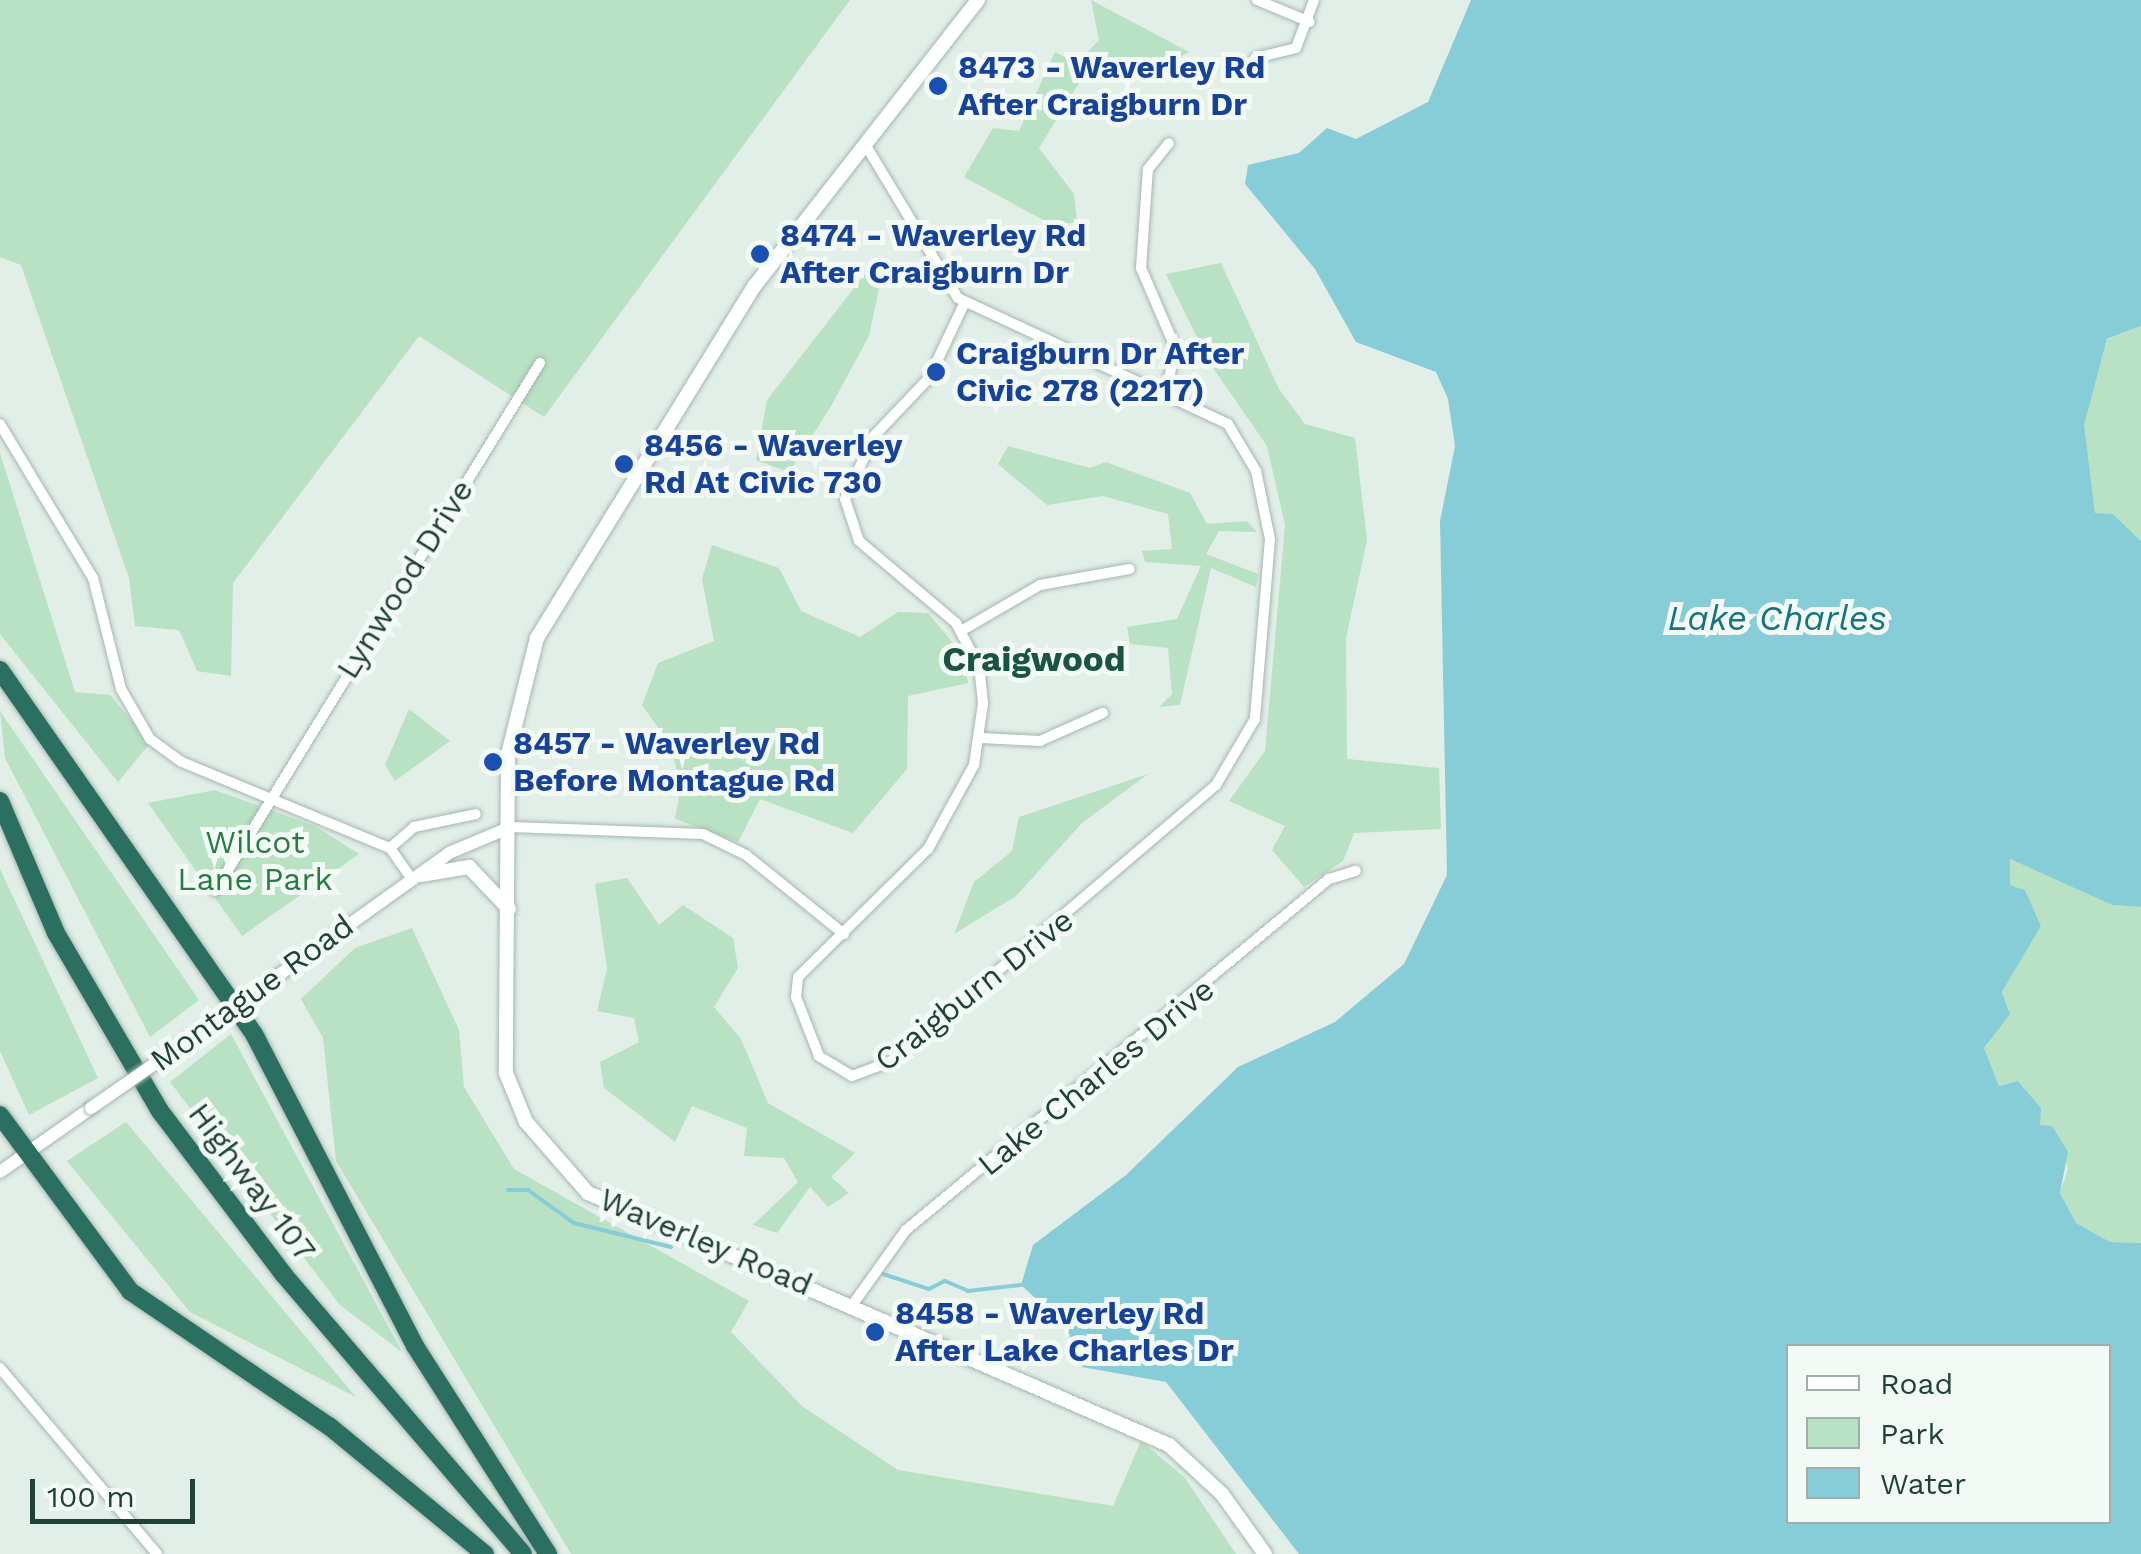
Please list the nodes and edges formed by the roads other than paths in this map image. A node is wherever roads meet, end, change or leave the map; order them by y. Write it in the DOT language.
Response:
graph roads {
  1 [pos="978,0"];
  2 [pos="1257,0"];
  3 [pos="1314,0"];
  4 [pos="1310,22"];
  5 [pos="1255,58"];
  6 [pos="1169,143"];
  7 [pos="868,149"];
  8 [pos="964,302"];
  9 [pos="540,363"];
  10 [pos="1166,390"];
  11 [pos="0,424"];
  12 [pos="1130,569"];
  13 [pos="961,631"];
  14 [pos="0,670"];
  15 [pos="1103,713"];
  16 [pos="981,738"];
  17 [pos="268,794"];
  18 [pos="0,802"];
  19 [pos="476,814"];
  20 [pos="511,827"];
  21 [pos="390,848"];
  22 [pos="1356,871"];
  23 [pos="416,877"];
  24 [pos="214,891"];
  25 [pos="512,916"];
  26 [pos="844,934"];
  27 [pos="233,1006"];
  28 [pos="0,1115"];
  29 [pos="26,1154"];
  30 [pos="0,1172"];
  31 [pos="853,1304"];
  32 [pos="0,1368"];
  33 [pos="156,1554"];
  34 [pos="486,1554"];
  35 [pos="523,1554"];
  36 [pos="548,1554"];
  37 [pos="1265,1554"];
  1 -- 7 [label="main road, Waverley Road"];
  2 -- 4 [label="street"];
  3 -- 4 [label="street"];
  4 -- 5 [label="street"];
  6 -- 10 [label="street"];
  7 -- 8 [label="street, Craigburn Drive"];
  7 -- 20 [label="main road, Waverley Road"];
  8 -- 10 [label="street, Craigburn Drive"];
  8 -- 13 [label="street, Craigburn Drive"];
  9 -- 17 [label="street, Lynwood Drive"];
  10 -- 26 [label="street, Craigburn Drive"];
  11 -- 17 [label="street"];
  12 -- 13 [label="street"];
  13 -- 16 [label="street, Craigburn Drive"];
  14 -- 27 [label="highway"];
  15 -- 16 [label="street"];
  16 -- 26 [label="street, Craigburn Drive"];
  17 -- 21 [label="street"];
  17 -- 24 [label="street, Lynwood Drive"];
  18 -- 35 [label="highway, Highway 107"];
  19 -- 21 [label="street"];
  20 -- 23 [label="street, Montague Road"];
  20 -- 25 [label="main road, Waverley Road"];
  20 -- 26 [label="street"];
  21 -- 23 [label="street"];
  22 -- 31 [label="street, Lake Charles Drive"];
  23 -- 25 [label="main road"];
  23 -- 27 [label="street, Montague Road"];
  25 -- 31 [label="main road, Waverley Road"];
  27 -- 29 [label="street, Montague Road, bridge"];
  27 -- 36 [label="highway"];
  28 -- 29 [label="highway"];
  29 -- 30 [label="street, Montague Road"];
  29 -- 34 [label="highway"];
  31 -- 37 [label="main road, Waverley Road"];
  32 -- 33 [label="street"];
}
